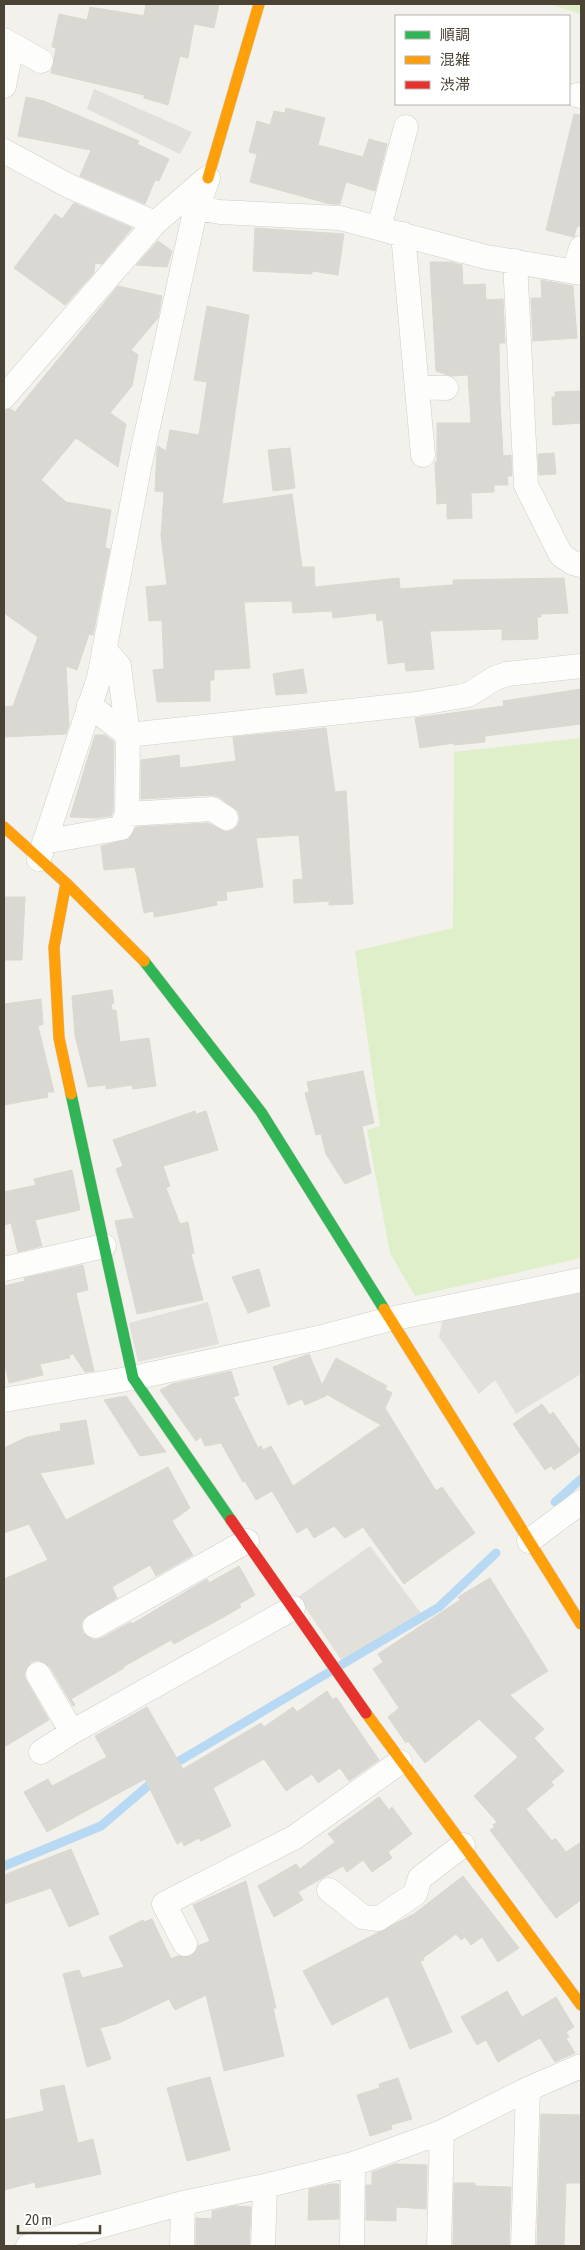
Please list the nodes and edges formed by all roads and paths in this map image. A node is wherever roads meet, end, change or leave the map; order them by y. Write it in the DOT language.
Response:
graph roads {
  1 [pos="258,4"];
  2 [pos="8,43"];
  3 [pos="41,62"];
  4 [pos="4,86"];
  5 [pos="406,128"];
  6 [pos="4,151"];
  7 [pos="208,178"];
  8 [pos="197,208"];
  9 [pos="155,223"];
  10 [pos="379,228"];
  11 [pos="403,234"];
  12 [pos="581,248"];
  13 [pos="515,261"];
  14 [pos="578,272"];
  15 [pos="416,388"];
  16 [pos="446,388"];
  17 [pos="4,398"];
  18 [pos="423,455"];
  19 [pos="581,565"];
  20 [pos="104,649"];
  21 [pos="581,666"];
  22 [pos="90,705"];
  23 [pos="128,735"];
  24 [pos="128,814"];
  25 [pos="226,818"];
  26 [pos="8,835"];
  27 [pos="41,851"];
  28 [pos="66,883"];
  29 [pos="104,1246"];
  30 [pos="4,1269"];
  31 [pos="581,1280"];
  32 [pos="390,1319"];
  33 [pos="133,1378"];
  34 [pos="4,1400"];
  35 [pos="581,1502"];
  36 [pos="248,1541"];
  37 [pos="529,1541"];
  38 [pos="293,1608"];
  39 [pos="581,1624"];
  40 [pos="95,1626"];
  41 [pos="38,1674"];
  42 [pos="72,1732"];
  43 [pos="41,1752"];
  44 [pos="400,1762"];
  45 [pos="463,1845"];
  46 [pos="329,1890"];
  47 [pos="184,1944"];
  48 [pos="581,2005"];
  49 [pos="581,2066"];
  50 [pos="528,2089"];
  51 [pos="442,2132"];
  52 [pos="353,2164"];
  53 [pos="265,2186"];
  54 [pos="183,2203"];
  55 [pos="28,2246"];
  56 [pos="182,2246"];
  57 [pos="263,2246"];
  58 [pos="352,2246"];
  59 [pos="439,2246"];
  60 [pos="523,2246"];
  1 -- 7 [label="street"];
  2 -- 3 [label="street"];
  2 -- 4 [label="street"];
  5 -- 10 [label="street"];
  6 -- 9 [label="street"];
  7 -- 8 [label="street"];
  7 -- 9 [label="street"];
  8 -- 10 [label="street"];
  8 -- 20 [label="street"];
  9 -- 17 [label="street"];
  10 -- 11 [label="street"];
  11 -- 13 [label="street"];
  11 -- 15 [label="street"];
  12 -- 14 [label="street"];
  13 -- 14 [label="street"];
  13 -- 19 [label="street"];
  15 -- 16 [label="street"];
  15 -- 18 [label="street"];
  20 -- 22 [label="street"];
  20 -- 23 [label="street"];
  21 -- 23 [label="street"];
  22 -- 23 [label="street"];
  22 -- 27 [label="street"];
  23 -- 24 [label="street"];
  24 -- 25 [label="street"];
  24 -- 27 [label="street"];
  26 -- 27 [label="street"];
  27 -- 28 [label="street"];
  28 -- 29 [label="street"];
  28 -- 32 [label="street"];
  29 -- 30 [label="street"];
  29 -- 33 [label="street"];
  31 -- 32 [label="street"];
  32 -- 33 [label="street"];
  32 -- 37 [label="street"];
  33 -- 34 [label="street"];
  33 -- 36 [label="street"];
  35 -- 37 [label="street"];
  36 -- 38 [label="street"];
  36 -- 40 [label="street"];
  37 -- 39 [label="street"];
  38 -- 42 [label="street"];
  38 -- 44 [label="street"];
  41 -- 42 [label="street"];
  42 -- 43 [label="street"];
  44 -- 45 [label="street"];
  44 -- 47 [label="street"];
  45 -- 46 [label="street"];
  45 -- 48 [label="street"];
  49 -- 50 [label="street"];
  50 -- 51 [label="street"];
  50 -- 60 [label="street"];
  51 -- 52 [label="street"];
  51 -- 59 [label="street"];
  52 -- 53 [label="street"];
  52 -- 58 [label="street"];
  53 -- 54 [label="street"];
  53 -- 57 [label="street"];
  54 -- 55 [label="street"];
  54 -- 56 [label="street"];
}
